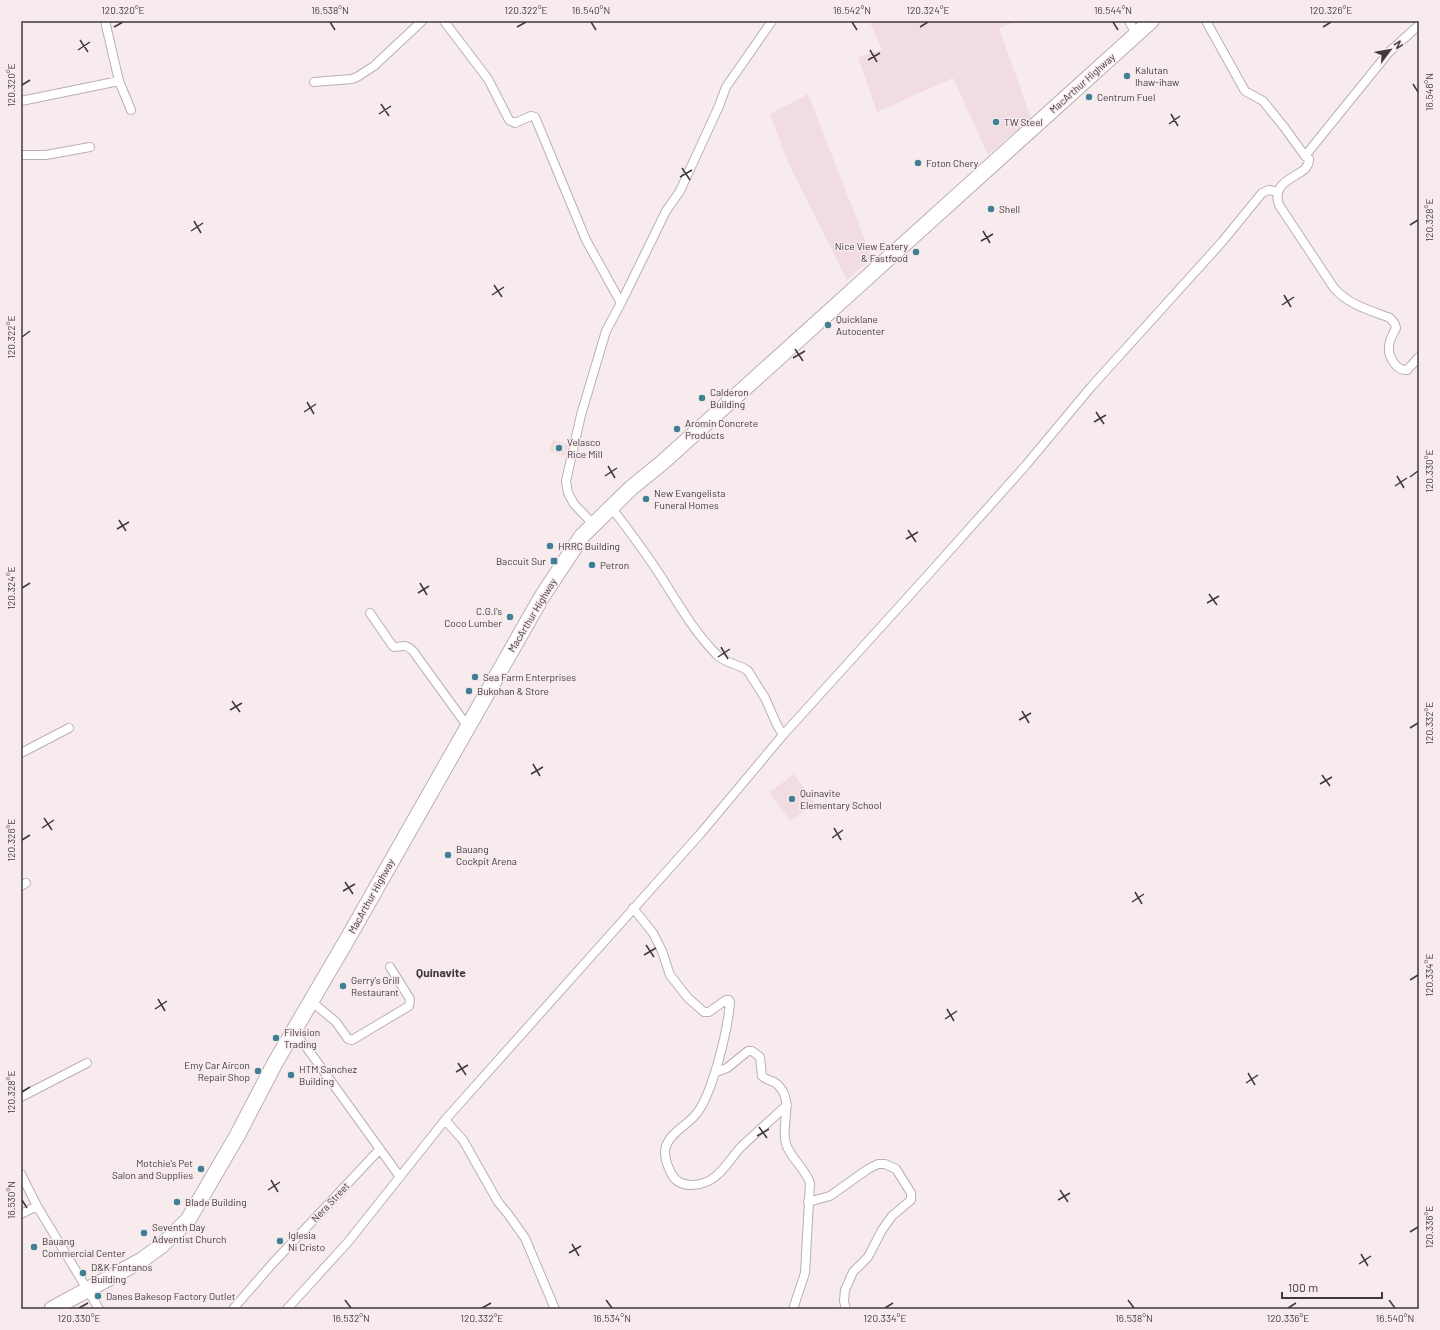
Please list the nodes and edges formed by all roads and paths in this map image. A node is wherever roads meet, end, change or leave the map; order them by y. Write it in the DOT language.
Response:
graph roads {
  1 [pos="105,21"];
  2 [pos="422,21"];
  3 [pos="444,21"];
  4 [pos="772,21"];
  5 [pos="1151,21"];
  6 [pos="1206,21"];
  7 [pos="1419,25"];
  8 [pos="1133,28"];
  9 [pos="119,81"];
  10 [pos="314,82"];
  11 [pos="21,102"];
  12 [pos="131,110"];
  13 [pos="90,147"];
  14 [pos="21,156"];
  15 [pos="1305,156"];
  16 [pos="1278,192"];
  17 [pos="621,303"];
  18 [pos="1419,357"];
  19 [pos="611,507"];
  20 [pos="594,524"];
  21 [pos="370,613"];
  22 [pos="468,727"];
  23 [pos="69,728"];
  24 [pos="783,734"];
  25 [pos="21,753"];
  26 [pos="633,908"];
  27 [pos="390,968"];
  28 [pos="311,1001"];
  29 [pos="293,1032"];
  30 [pos="87,1063"];
  31 [pos="716,1072"];
  32 [pos="21,1097"];
  33 [pos="787,1105"];
  34 [pos="446,1120"];
  35 [pos="380,1149"];
  36 [pos="21,1174"];
  37 [pos="400,1176"];
  38 [pos="808,1202"];
  39 [pos="37,1206"];
  40 [pos="21,1214"];
  41 [pos="87,1290"];
  42 [pos="52,1309"];
  43 [pos="98,1309"];
  44 [pos="233,1309"];
  45 [pos="287,1309"];
  46 [pos="555,1309"];
  47 [pos="793,1309"];
  48 [pos="846,1309"];
  1 -- 9 [label="street"];
  2 -- 10 [label="street"];
  3 -- 17 [label="street"];
  4 -- 17 [label="street"];
  5 -- 8 [label="highway, MacArthur Highway"];
  6 -- 15 [label="street"];
  7 -- 15 [label="street"];
  8 -- 19 [label="highway, MacArthur Highway"];
  9 -- 11 [label="street"];
  9 -- 12 [label="street"];
  13 -- 14 [label="street"];
  15 -- 16 [label="street"];
  16 -- 18 [label="street"];
  16 -- 24 [label="street"];
  17 -- 20 [label="street"];
  19 -- 20 [label="highway, MacArthur Highway"];
  19 -- 24 [label="street"];
  20 -- 22 [label="highway, MacArthur Highway"];
  21 -- 22 [label="street"];
  22 -- 28 [label="highway, MacArthur Highway"];
  23 -- 25 [label="street"];
  24 -- 26 [label="street"];
  26 -- 31 [label="street"];
  26 -- 34 [label="street"];
  27 -- 28 [label="street"];
  28 -- 29 [label="highway, MacArthur Highway"];
  29 -- 35 [label="street"];
  29 -- 41 [label="highway, MacArthur Highway"];
  30 -- 32 [label="street"];
  31 -- 33 [label="street"];
  31 -- 33 [label="street"];
  33 -- 38 [label="street"];
  34 -- 37 [label="street"];
  34 -- 46 [label="street"];
  35 -- 37 [label="street"];
  35 -- 44 [label="street, Nera Street"];
  36 -- 39 [label="street"];
  37 -- 45 [label="street"];
  38 -- 47 [label="street"];
  38 -- 48 [label="street"];
  39 -- 40 [label="street"];
  39 -- 41 [label="street"];
  41 -- 42 [label="highway, MacArthur Highway"];
  41 -- 43 [label="street"];
}
